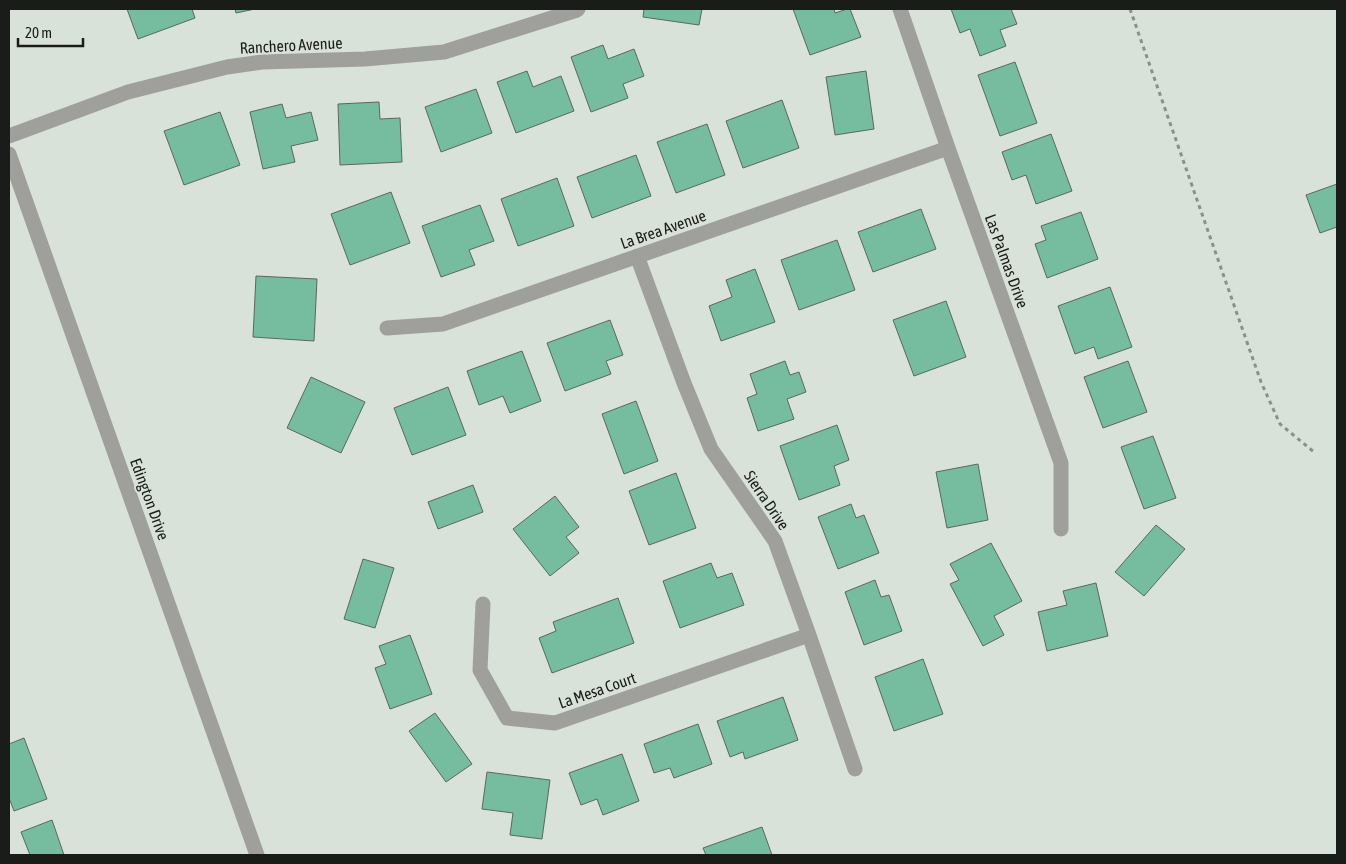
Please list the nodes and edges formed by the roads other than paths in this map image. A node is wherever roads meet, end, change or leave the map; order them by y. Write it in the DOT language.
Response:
graph roads {
  1 [pos="578,9"];
  2 [pos="900,9"];
  3 [pos="9,136"];
  4 [pos="948,148"];
  5 [pos="9,154"];
  6 [pos="638,256"];
  7 [pos="386,328"];
  8 [pos="1061,529"];
  9 [pos="483,604"];
  10 [pos="809,635"];
  11 [pos="855,769"];
  12 [pos="257,855"];
  1 -- 3 [label="street, Ranchero Avenue"];
  2 -- 4 [label="street, Las Palmas Drive"];
  4 -- 6 [label="street, La Brea Avenue"];
  4 -- 8 [label="street, Las Palmas Drive"];
  5 -- 12 [label="street, Edington Drive"];
  6 -- 7 [label="street, La Brea Avenue"];
  6 -- 10 [label="street, Sierra Drive"];
  9 -- 10 [label="street, La Mesa Court"];
  10 -- 11 [label="street, Sierra Drive"];
}
